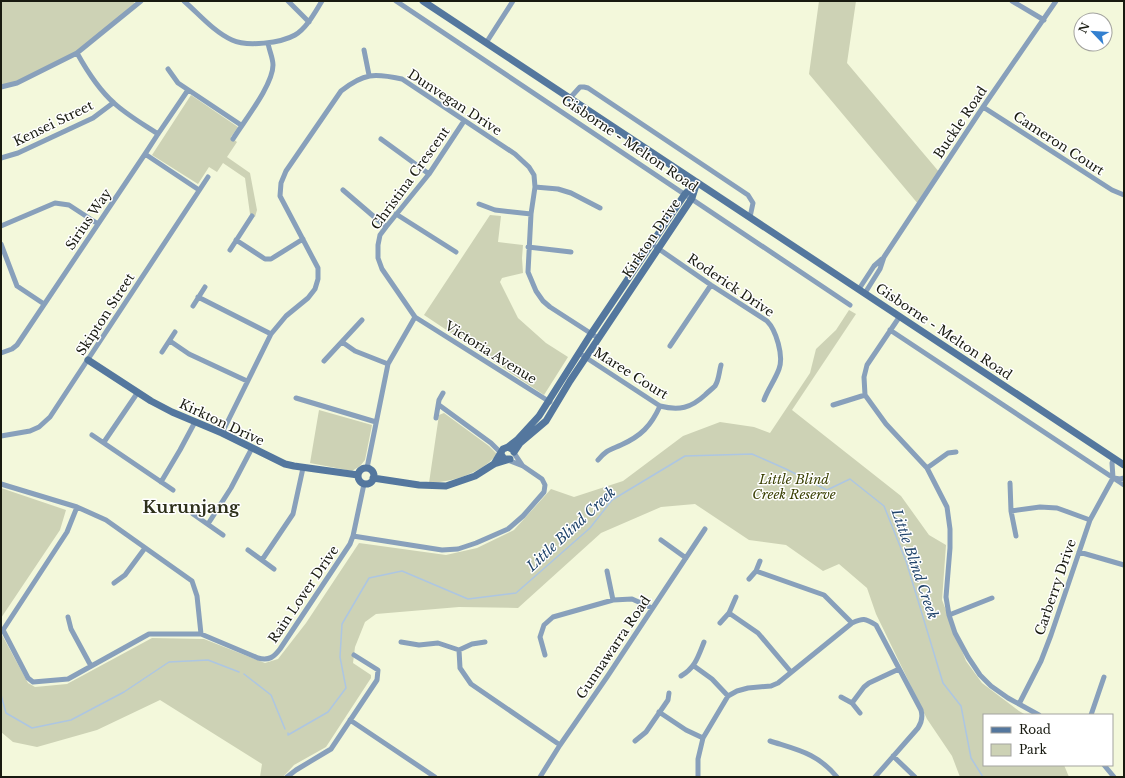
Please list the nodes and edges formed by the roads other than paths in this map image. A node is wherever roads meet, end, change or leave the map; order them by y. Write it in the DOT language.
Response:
graph roads {
  1 [pos="184,1"];
  2 [pos="288,1"];
  3 [pos="322,1"];
  4 [pos="396,1"];
  5 [pos="423,1"];
  6 [pos="513,1"];
  7 [pos="1012,1"];
  8 [pos="1056,1"];
  9 [pos="137,2"];
  10 [pos="1044,20"];
  11 [pos="309,22"];
  12 [pos="268,43"];
  13 [pos="486,43"];
  14 [pos="364,50"];
  15 [pos="76,53"];
  16 [pos="168,68"];
  17 [pos="369,75"];
  18 [pos="1,87"];
  19 [pos="188,90"];
  20 [pos="570,98"];
  21 [pos="113,103"];
  22 [pos="983,107"];
  23 [pos="464,121"];
  24 [pos="241,125"];
  25 [pos="158,134"];
  26 [pos="233,139"];
  27 [pos="381,139"];
  28 [pos="145,154"];
  29 [pos="1,158"];
  30 [pos="429,174"];
  31 [pos="208,177"];
  32 [pos="697,182"];
  33 [pos="535,187"];
  34 [pos="199,190"];
  35 [pos="343,190"];
  36 [pos="685,194"];
  37 [pos="1124,196"];
  38 [pos="692,198"];
  39 [pos="479,204"];
  40 [pos="600,208"];
  41 [pos="396,214"];
  42 [pos="531,214"];
  43 [pos="252,216"];
  44 [pos="750,217"];
  45 [pos="98,224"];
  46 [pos="1,226"];
  47 [pos="386,227"];
  48 [pos="303,239"];
  49 [pos="236,240"];
  50 [pos="1,244"];
  51 [pos="651,244"];
  52 [pos="528,247"];
  53 [pos="659,249"];
  54 [pos="230,250"];
  55 [pos="456,252"];
  56 [pos="571,252"];
  57 [pos="711,285"];
  58 [pos="205,287"];
  59 [pos="862,291"];
  60 [pos="198,297"];
  61 [pos="44,304"];
  62 [pos="850,305"];
  63 [pos="193,306"];
  64 [pos="900,316"];
  65 [pos="415,317"];
  66 [pos="362,320"];
  67 [pos="890,330"];
  68 [pos="175,332"];
  69 [pos="271,334"];
  70 [pos="591,334"];
  71 [pos="598,338"];
  72 [pos="170,341"];
  73 [pos="342,342"];
  74 [pos="670,346"];
  75 [pos="162,352"];
  76 [pos="1,353"];
  77 [pos="579,353"];
  78 [pos="586,358"];
  79 [pos="88,360"];
  80 [pos="324,361"];
  81 [pos="388,364"];
  82 [pos="721,365"];
  83 [pos="247,381"];
  84 [pos="138,392"];
  85 [pos="443,393"];
  86 [pos="865,395"];
  87 [pos="296,398"];
  88 [pos="548,400"];
  89 [pos="764,400"];
  90 [pos="439,405"];
  91 [pos="556,405"];
  92 [pos="833,405"];
  93 [pos="660,406"];
  94 [pos="436,418"];
  95 [pos="195,422"];
  96 [pos="376,422"];
  97 [pos="222,433"];
  98 [pos="92,435"];
  99 [pos="1,436"];
  100 [pos="104,442"];
  101 [pos="252,448"];
  102 [pos="507,451"];
  103 [pos="956,452"];
  104 [pos="1114,458"];
  105 [pos="508,460"];
  106 [pos="598,460"];
  107 [pos="494,464"];
  108 [pos="1124,465"];
  109 [pos="523,466"];
  110 [pos="303,468"];
  111 [pos="367,468"];
  112 [pos="927,468"];
  113 [pos="358,475"];
  114 [pos="373,478"];
  115 [pos="1113,478"];
  116 [pos="1124,478"];
  117 [pos="161,482"];
  118 [pos="1010,483"];
  119 [pos="1,484"];
  120 [pos="364,484"];
  121 [pos="1124,485"];
  122 [pos="173,490"];
  123 [pos="77,507"];
  124 [pos="1011,510"];
  125 [pos="193,514"];
  126 [pos="1090,520"];
  127 [pos="208,524"];
  128 [pos="706,529"];
  129 [pos="223,534"];
  130 [pos="353,536"];
  131 [pos="1016,536"];
  132 [pos="661,540"];
  133 [pos="145,548"];
  134 [pos="248,550"];
  135 [pos="1079,552"];
  136 [pos="686,558"];
  137 [pos="262,560"];
  138 [pos="760,561"];
  139 [pos="1124,565"];
  140 [pos="274,568"];
  141 [pos="607,571"];
  142 [pos="756,571"];
  143 [pos="749,579"];
  144 [pos="114,582"];
  145 [pos="736,598"];
  146 [pos="992,598"];
  147 [pos="613,600"];
  148 [pos="652,608"];
  149 [pos="729,613"];
  150 [pos="949,615"];
  151 [pos="68,617"];
  152 [pos="720,622"];
  153 [pos="852,623"];
  154 [pos="201,634"];
  155 [pos="401,642"];
  156 [pos="485,642"];
  157 [pos="704,642"];
  158 [pos="459,650"];
  159 [pos="354,655"];
  160 [pos="545,655"];
  161 [pos="91,666"];
  162 [pos="694,666"];
  163 [pos="899,669"];
  164 [pos="791,672"];
  165 [pos="681,676"];
  166 [pos="1104,677"];
  167 [pos="669,693"];
  168 [pos="728,696"];
  169 [pos="841,697"];
  170 [pos="852,703"];
  171 [pos="1019,704"];
  172 [pos="659,712"];
  173 [pos="860,713"];
  174 [pos="1037,714"];
  175 [pos="1091,714"];
  176 [pos="350,720"];
  177 [pos="703,738"];
  178 [pos="635,741"];
  179 [pos="770,741"];
  180 [pos="560,745"];
  181 [pos="893,756"];
  182 [pos="1105,766"];
  183 [pos="287,777"];
  184 [pos="435,777"];
  185 [pos="540,777"];
  186 [pos="698,777"];
  187 [pos="837,777"];
  188 [pos="874,777"];
  189 [pos="915,777"];
  190 [pos="1114,777"];
  1 -- 12 [label="street"];
  2 -- 11 [label="street"];
  3 -- 11 [label="street"];
  4 -- 36 [label="street, Gisborne - Melton Road"];
  5 -- 13 [label="street, Gisborne - Melton Road"];
  6 -- 13 [label="street"];
  7 -- 10 [label="street"];
  8 -- 10 [label="street, Buckle Road"];
  9 -- 15 [label="street"];
  10 -- 22 [label="street, Buckle Road"];
  11 -- 12 [label="street"];
  12 -- 24 [label="street"];
  13 -- 20 [label="street, Gisborne - Melton Road"];
  14 -- 17 [label="street"];
  15 -- 18 [label="street"];
  15 -- 21 [label="street"];
  16 -- 19 [label="street"];
  17 -- 23 [label="street, Dunvegan Drive"];
  17 -- 48 [label="street, Dunvegan Drive"];
  19 -- 24 [label="street"];
  19 -- 25 [label="street, Sirius Way"];
  20 -- 32 [label="street, Gisborne - Melton Road"];
  20 -- 44 [label="street, Gisborne - Melton Road"];
  21 -- 25 [label="street"];
  21 -- 29 [label="street, Kensei Street"];
  22 -- 37 [label="street, Cameron Court"];
  22 -- 59 [label="street, Buckle Road"];
  23 -- 30 [label="street, Christina Crescent"];
  23 -- 33 [label="street, Dunvegan Drive"];
  24 -- 26 [label="street"];
  25 -- 28 [label="street, Sirius Way"];
  27 -- 30 [label="street"];
  28 -- 34 [label="street"];
  28 -- 45 [label="street, Sirius Way"];
  30 -- 41 [label="street, Christina Crescent"];
  31 -- 34 [label="street, Skipton Street"];
  32 -- 36 [label="street, Kirkton Drive"];
  32 -- 38 [label="street, Kirkton Drive"];
  32 -- 44 [label="street, Gisborne - Melton Road"];
  33 -- 40 [label="street"];
  33 -- 42 [label="street, Dunvegan Drive"];
  34 -- 79 [label="street, Skipton Street"];
  35 -- 47 [label="street"];
  36 -- 38 [label="street, Gisborne - Melton Road"];
  36 -- 51 [label="street, Kirkton Drive"];
  38 -- 53 [label="street, Kirkton Drive"];
  38 -- 62 [label="street, Gisborne - Melton Road"];
  39 -- 42 [label="street"];
  41 -- 47 [label="street, Christina Crescent"];
  41 -- 55 [label="street"];
  42 -- 52 [label="street, Dunvegan Drive"];
  43 -- 49 [label="street"];
  44 -- 59 [label="street, Gisborne - Melton Road"];
  45 -- 46 [label="street"];
  45 -- 61 [label="street, Sirius Way"];
  47 -- 65 [label="street, Christina Crescent"];
  48 -- 49 [label="street"];
  48 -- 69 [label="street, Dunvegan Drive"];
  49 -- 54 [label="street"];
  50 -- 61 [label="street"];
  51 -- 53 [label="street, Roderick Drive"];
  51 -- 70 [label="street, Kirkton Drive"];
  52 -- 56 [label="street"];
  52 -- 70 [label="street, Dunvegan Drive"];
  53 -- 57 [label="street, Roderick Drive"];
  53 -- 71 [label="street, Kirkton Drive"];
  57 -- 74 [label="street"];
  57 -- 89 [label="street, Roderick Drive"];
  58 -- 60 [label="street"];
  59 -- 64 [label="street, Gisborne - Melton Road"];
  60 -- 63 [label="street"];
  60 -- 69 [label="street"];
  61 -- 76 [label="street, Sirius Way"];
  64 -- 67 [label="street"];
  64 -- 104 [label="street, Gisborne - Melton Road"];
  65 -- 81 [label="street"];
  65 -- 88 [label="street, Victoria Avenue"];
  66 -- 73 [label="street"];
  67 -- 86 [label="street"];
  67 -- 115 [label="street"];
  68 -- 72 [label="street"];
  69 -- 83 [label="street, Dunvegan Drive"];
  70 -- 71 [label="street, Dunvegan Drive"];
  70 -- 77 [label="street, Kirkton Drive"];
  71 -- 78 [label="street, Kirkton Drive"];
  72 -- 75 [label="street"];
  72 -- 83 [label="street"];
  73 -- 80 [label="street"];
  73 -- 81 [label="street"];
  77 -- 78 [label="street, Maree Court"];
  77 -- 88 [label="street, Kirkton Drive"];
  78 -- 91 [label="street, Kirkton Drive"];
  78 -- 93 [label="street, Maree Court"];
  79 -- 84 [label="street, Kirkton Drive"];
  79 -- 99 [label="street, Skipton Street"];
  81 -- 96 [label="street"];
  82 -- 93 [label="street, Maree Court"];
  83 -- 97 [label="street, Dunvegan Drive"];
  84 -- 95 [label="street, Kirkton Drive"];
  84 -- 100 [label="street"];
  85 -- 90 [label="street"];
  86 -- 92 [label="street"];
  86 -- 112 [label="street"];
  87 -- 96 [label="street"];
  88 -- 91 [label="street, Victoria Avenue"];
  88 -- 102 [label="street, Kirkton Drive"];
  90 -- 94 [label="street"];
  90 -- 102 [label="street"];
  91 -- 102 [label="street, Kirkton Drive"];
  93 -- 106 [label="street"];
  95 -- 97 [label="street, Kirkton Drive"];
  95 -- 117 [label="street"];
  96 -- 111 [label="street"];
  97 -- 101 [label="street, Kirkton Drive"];
  98 -- 100 [label="street"];
  100 -- 117 [label="street"];
  101 -- 110 [label="street, Kirkton Drive"];
  101 -- 127 [label="street"];
  102 -- 105 [label="street"];
  102 -- 107 [label="street, Kirkton Drive"];
  102 -- 109 [label="street"];
  103 -- 112 [label="street"];
  104 -- 108 [label="street, Gisborne - Melton Road"];
  104 -- 115 [label="street, Carberry Drive"];
  105 -- 107 [label="street, Kirkton Drive"];
  105 -- 109 [label="street"];
  107 -- 114 [label="street, Kirkton Drive"];
  109 -- 130 [label="street"];
  110 -- 113 [label="street, Kirkton Drive"];
  110 -- 137 [label="street"];
  111 -- 113 [label="street"];
  111 -- 114 [label="street"];
  112 -- 150 [label="street"];
  113 -- 120 [label="street"];
  114 -- 120 [label="street"];
  115 -- 116 [label="street"];
  115 -- 121 [label="street"];
  115 -- 126 [label="street, Carberry Drive"];
  117 -- 122 [label="street"];
  118 -- 124 [label="street"];
  119 -- 123 [label="street"];
  120 -- 130 [label="street"];
  123 -- 133 [label="street"];
  123 -- 161 [label="street, Rain Lover Drive"];
  124 -- 126 [label="street"];
  124 -- 131 [label="street"];
  125 -- 127 [label="street"];
  126 -- 135 [label="street, Carberry Drive"];
  127 -- 129 [label="street"];
  128 -- 136 [label="street, Gunnawarra Road"];
  130 -- 154 [label="street, Rain Lover Drive"];
  132 -- 136 [label="street"];
  133 -- 144 [label="street"];
  133 -- 154 [label="street"];
  134 -- 137 [label="street"];
  135 -- 139 [label="street"];
  135 -- 171 [label="street, Carberry Drive"];
  136 -- 148 [label="street, Gunnawarra Road"];
  137 -- 140 [label="street"];
  138 -- 142 [label="street"];
  141 -- 147 [label="street"];
  142 -- 143 [label="street"];
  142 -- 153 [label="street"];
  145 -- 149 [label="street"];
  146 -- 150 [label="street"];
  147 -- 148 [label="street"];
  147 -- 160 [label="street"];
  148 -- 180 [label="street, Gunnawarra Road"];
  149 -- 152 [label="street"];
  149 -- 164 [label="street"];
  150 -- 171 [label="street"];
  151 -- 161 [label="street"];
  153 -- 163 [label="street"];
  153 -- 164 [label="street"];
  154 -- 161 [label="street, Rain Lover Drive"];
  155 -- 158 [label="street"];
  156 -- 158 [label="street"];
  157 -- 162 [label="street"];
  158 -- 180 [label="street"];
  159 -- 176 [label="street"];
  162 -- 165 [label="street"];
  162 -- 168 [label="street"];
  163 -- 170 [label="street"];
  163 -- 181 [label="street"];
  164 -- 168 [label="street"];
  166 -- 175 [label="street"];
  167 -- 172 [label="street"];
  168 -- 177 [label="street"];
  169 -- 170 [label="street"];
  170 -- 173 [label="street"];
  171 -- 174 [label="street"];
  172 -- 177 [label="street"];
  172 -- 178 [label="street"];
  176 -- 183 [label="street"];
  176 -- 184 [label="street"];
  177 -- 186 [label="street"];
  179 -- 187 [label="street"];
  180 -- 185 [label="street, Gunnawarra Road"];
  181 -- 188 [label="street"];
  181 -- 189 [label="street"];
  182 -- 190 [label="street"];
}
